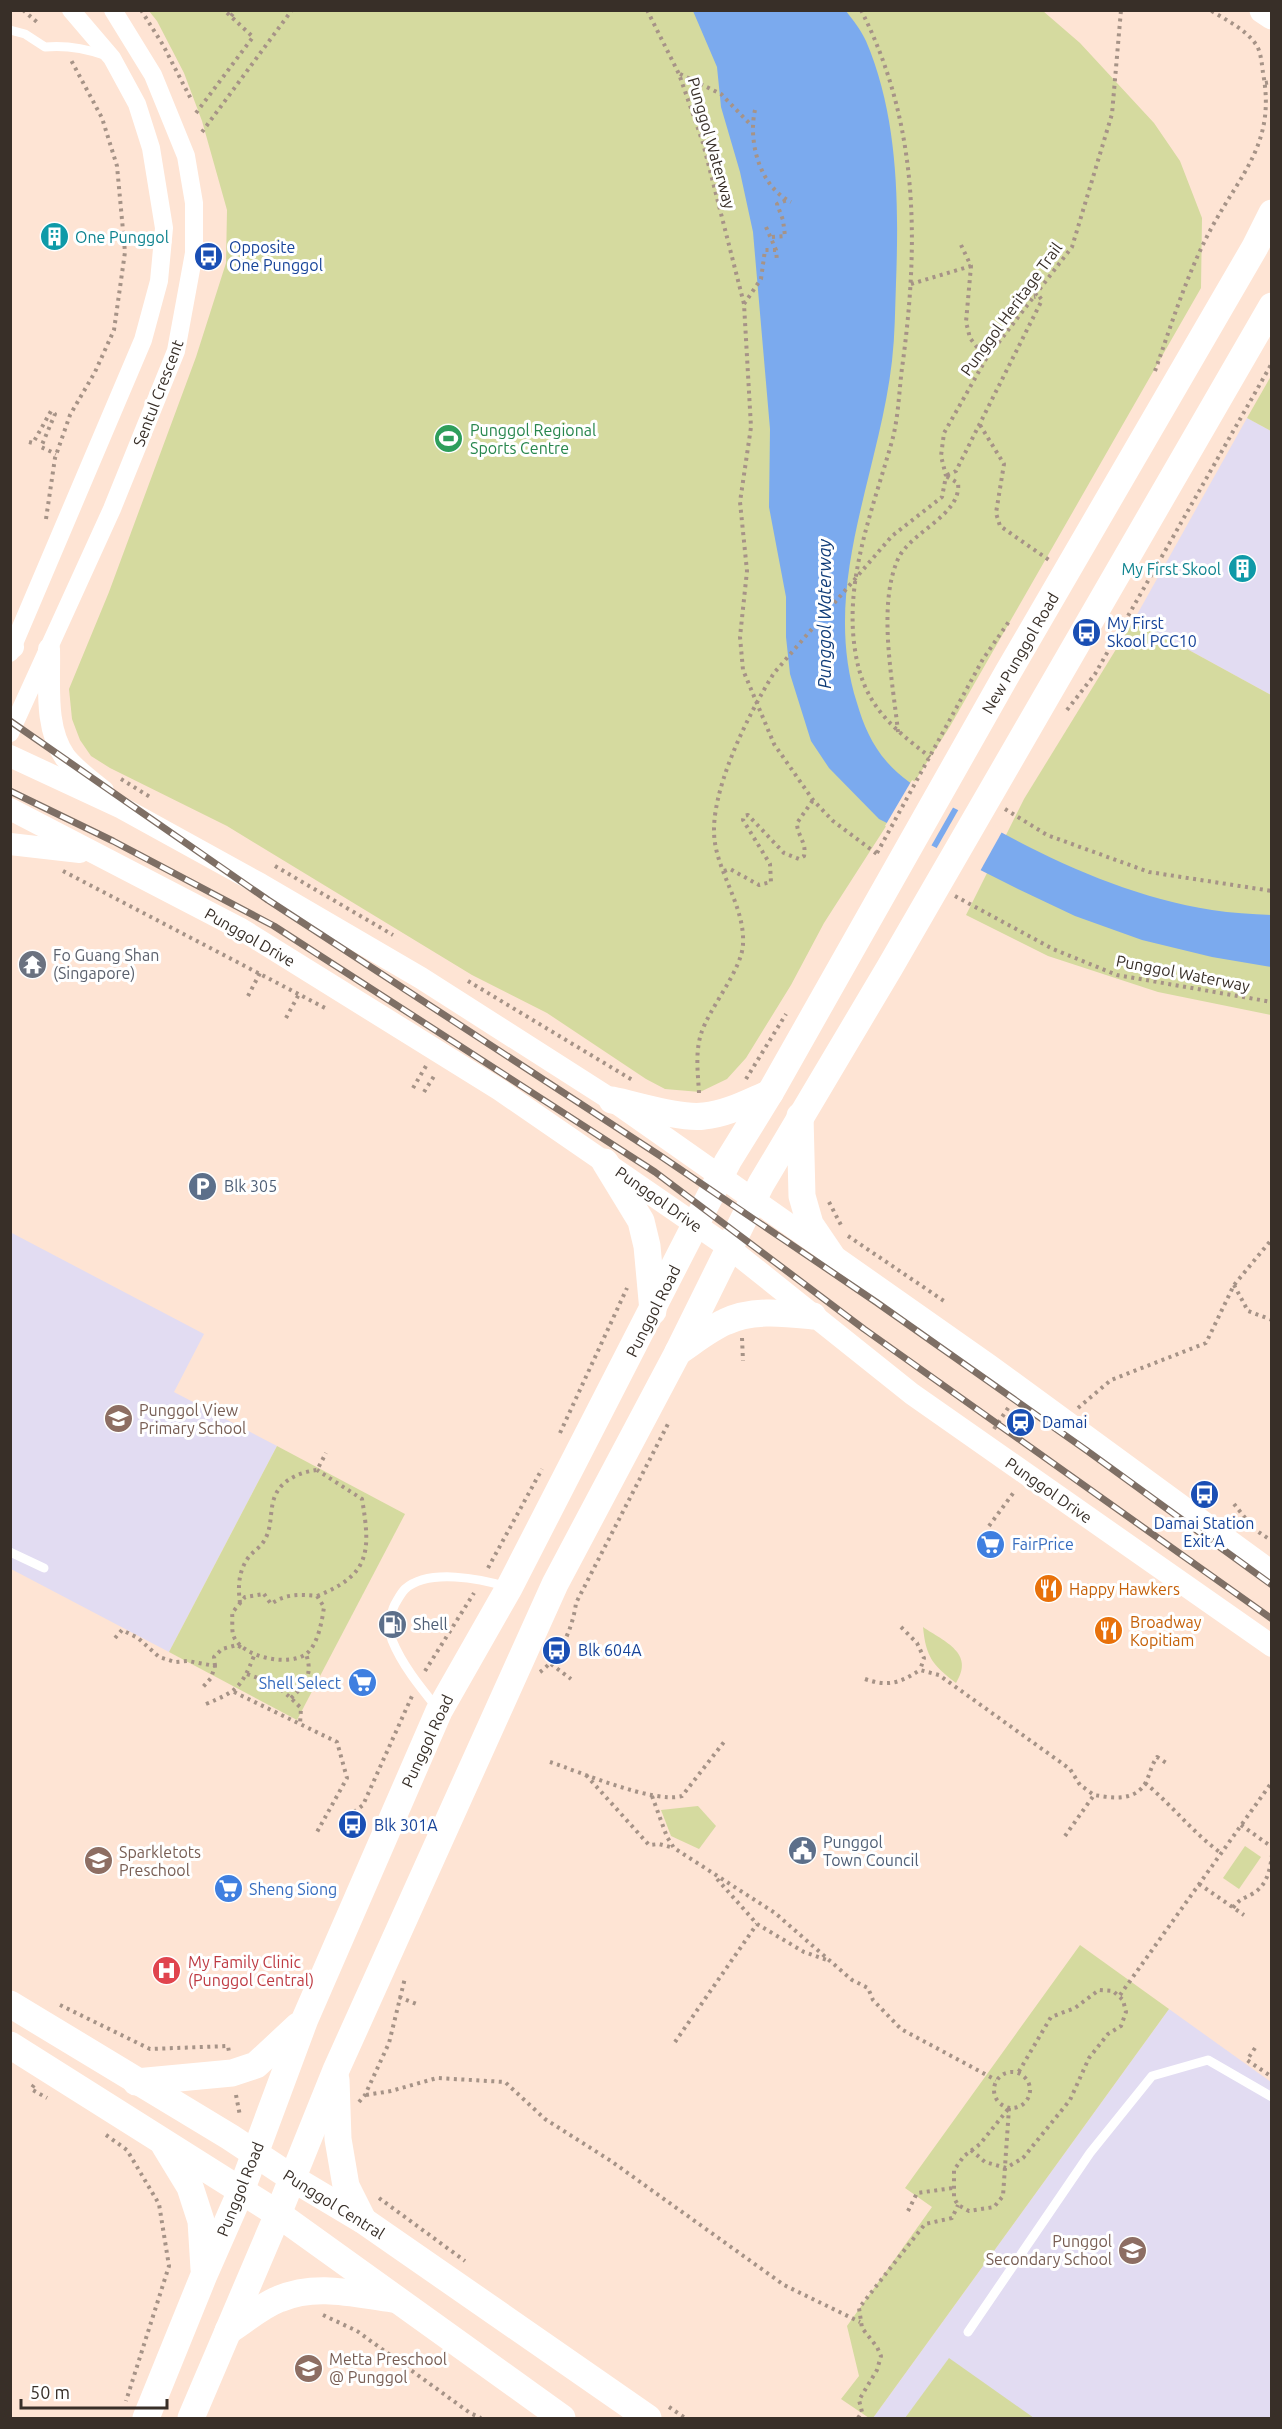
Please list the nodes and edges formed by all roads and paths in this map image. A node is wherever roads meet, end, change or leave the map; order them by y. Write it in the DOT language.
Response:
graph roads {
  1 [pos="23,10"];
  2 [pos="71,10"];
  3 [pos="113,10"];
  4 [pos="141,10"];
  5 [pos="224,10"];
  6 [pos="236,10"];
  7 [pos="292,10"];
  8 [pos="647,10"];
  9 [pos="861,10"];
  10 [pos="1121,10"];
  11 [pos="1210,10"];
  12 [pos="1263,10"];
  13 [pos="231,16"];
  14 [pos="1272,16"];
  15 [pos="10,30"];
  16 [pos="62,45"];
  17 [pos="45,47"];
  18 [pos="38,55"];
  19 [pos="112,58"];
  20 [pos="679,74"];
  21 [pos="1265,82"];
  22 [pos="1272,82"];
  23 [pos="192,101"];
  24 [pos="755,110"];
  25 [pos="196,113"];
  26 [pos="752,125"];
  27 [pos="202,132"];
  28 [pos="1272,213"];
  29 [pos="766,227"];
  30 [pos="772,237"];
  31 [pos="961,245"];
  32 [pos="776,250"];
  33 [pos="777,261"];
  34 [pos="971,266"];
  35 [pos="911,284"];
  36 [pos="1034,297"];
  37 [pos="744,304"];
  38 [pos="1272,306"];
  39 [pos="986,359"];
  40 [pos="1272,363"];
  41 [pos="1152,380"];
  42 [pos="980,425"];
  43 [pos="29,442"];
  44 [pos="56,454"];
  45 [pos="946,476"];
  46 [pos="45,525"];
  47 [pos="1056,551"];
  48 [pos="1050,560"];
  49 [pos="1043,570"];
  50 [pos="1016,610"];
  51 [pos="49,649"];
  52 [pos="11,650"];
  53 [pos="1056,703"];
  54 [pos="898,732"];
  55 [pos="10,733"];
  56 [pos="10,756"];
  57 [pos="935,762"];
  58 [pos="813,800"];
  59 [pos="1001,806"];
  60 [pos="122,808"];
  61 [pos="10,809"];
  62 [pos="10,844"];
  63 [pos="94,854"];
  64 [pos="887,859"];
  65 [pos="871,864"];
  66 [pos="56,868"];
  67 [pos="724,871"];
  68 [pos="1272,891"];
  69 [pos="950,893"];
  70 [pos="260,973"];
  71 [pos="299,994"];
  72 [pos="248,996"];
  73 [pos="1272,1002"];
  74 [pos="786,1013"];
  75 [pos="335,1014"];
  76 [pos="286,1018"];
  77 [pos="427,1064"];
  78 [pos="438,1070"];
  79 [pos="422,1072"];
  80 [pos="432,1078"];
  81 [pos="736,1085"];
  82 [pos="412,1088"];
  83 [pos="424,1092"];
  84 [pos="770,1093"];
  85 [pos="706,1096"];
  86 [pos="612,1100"];
  87 [pos="800,1115"];
  88 [pos="605,1162"];
  89 [pos="722,1176"];
  90 [pos="753,1198"];
  91 [pos="828,1198"];
  92 [pos="696,1226"];
  93 [pos="1272,1239"];
  94 [pos="728,1248"];
  95 [pos="831,1255"];
  96 [pos="632,1278"];
  97 [pos="1234,1285"];
  98 [pos="944,1301"];
  99 [pos="653,1311"];
  100 [pos="813,1316"];
  101 [pos="1272,1320"];
  102 [pos="742,1337"];
  103 [pos="733,1339"];
  104 [pos="741,1347"];
  105 [pos="678,1352"];
  106 [pos="743,1361"];
  107 [pos="1015,1397"];
  108 [pos="1076,1411"];
  109 [pos="673,1415"];
  110 [pos="560,1435"];
  111 [pos="990,1435"];
  112 [pos="326,1454"];
  113 [pos="543,1466"];
  114 [pos="317,1470"];
  115 [pos="1014,1492"];
  116 [pos="1234,1504"];
  117 [pos="989,1527"];
  118 [pos="1272,1541"];
  119 [pos="10,1552"];
  120 [pos="44,1568"];
  121 [pos="1272,1572"];
  122 [pos="482,1579"];
  123 [pos="509,1588"];
  124 [pos="317,1596"];
  125 [pos="240,1604"];
  126 [pos="901,1627"];
  127 [pos="115,1638"];
  128 [pos="1272,1646"];
  129 [pos="249,1653"];
  130 [pos="306,1654"];
  131 [pos="552,1664"];
  132 [pos="215,1665"];
  133 [pos="920,1670"];
  134 [pos="247,1674"];
  135 [pos="571,1679"];
  136 [pos="865,1679"];
  137 [pos="537,1681"];
  138 [pos="418,1683"];
  139 [pos="203,1687"];
  140 [pos="234,1692"];
  141 [pos="291,1698"];
  142 [pos="206,1704"];
  143 [pos="440,1711"];
  144 [pos="300,1724"];
  145 [pos="724,1742"];
  146 [pos="550,1762"];
  147 [pos="1167,1764"];
  148 [pos="585,1774"];
  149 [pos="377,1775"];
  150 [pos="383,1778"];
  151 [pos="1272,1782"];
  152 [pos="1146,1783"];
  153 [pos="1094,1795"];
  154 [pos="652,1796"];
  155 [pos="354,1812"];
  156 [pos="1241,1825"];
  157 [pos="317,1832"];
  158 [pos="1065,1836"];
  159 [pos="1272,1847"];
  160 [pos="674,1848"];
  161 [pos="1221,1853"];
  162 [pos="1272,1855"];
  163 [pos="712,1874"];
  164 [pos="1199,1884"];
  165 [pos="1233,1908"];
  166 [pos="1244,1915"];
  167 [pos="757,1924"];
  168 [pos="830,1961"];
  169 [pos="405,1977"];
  170 [pos="1120,1995"];
  171 [pos="399,1997"];
  172 [pos="53,2002"];
  173 [pos="10,2004"];
  174 [pos="419,2005"];
  175 [pos="305,2019"];
  176 [pos="675,2042"];
  177 [pos="10,2044"];
  178 [pos="228,2046"];
  179 [pos="1255,2048"];
  180 [pos="336,2070"];
  181 [pos="1018,2073"];
  182 [pos="1272,2077"];
  183 [pos="996,2080"];
  184 [pos="136,2082"];
  185 [pos="365,2095"];
  186 [pos="1272,2097"];
  187 [pos="1009,2108"];
  188 [pos="352,2110"];
  189 [pos="159,2137"];
  190 [pos="127,2150"];
  191 [pos="971,2150"];
  192 [pos="255,2154"];
  193 [pos="1006,2168"];
  194 [pos="292,2178"];
  195 [pos="953,2188"];
  196 [pos="241,2191"];
  197 [pos="376,2196"];
  198 [pos="958,2205"];
  199 [pos="908,2211"];
  200 [pos="278,2214"];
  201 [pos="364,2221"];
  202 [pos="472,2265"];
  203 [pos="204,2275"];
  204 [pos="397,2300"];
  205 [pos="314,2315"];
  206 [pos="860,2322"];
  207 [pos="228,2331"];
  208 [pos="968,2332"];
  209 [pos="657,2412"];
  210 [pos="135,2413"];
  211 [pos="191,2418"];
  212 [pos="481,2418"];
  213 [pos="562,2418"];
  214 [pos="685,2418"];
  215 [pos="858,2418"];
  1 -- 16 [label="path"];
  2 -- 19 [label="street, Sentul Crescent"];
  3 -- 51 [label="street, Sentul Crescent"];
  4 -- 23 [label="path"];
  5 -- 13 [label="path"];
  6 -- 13 [label="path"];
  7 -- 27 [label="path"];
  8 -- 20 [label="path, Punggol Waterway"];
  9 -- 35 [label="path"];
  10 -- 36 [label="path, Punggol Heritage Trail"];
  11 -- 21 [label="path"];
  12 -- 14 [label="main road"];
  13 -- 25 [label="path"];
  15 -- 17 [label="lane"];
  16 -- 17 [label="lane"];
  16 -- 19 [label="lane"];
  16 -- 44 [label="path"];
  17 -- 18 [label="lane"];
  19 -- 52 [label="street, Sentul Crescent"];
  20 -- 26 [label="path"];
  20 -- 37 [label="path, Punggol Waterway"];
  21 -- 22 [label="path"];
  21 -- 41 [label="path"];
  24 -- 26 [label="path"];
  26 -- 30 [label="path"];
  28 -- 84 [label="main road, New Punggol Road"];
  29 -- 30 [label="path"];
  30 -- 32 [label="path"];
  31 -- 34 [label="path"];
  32 -- 33 [label="path"];
  32 -- 37 [label="path"];
  34 -- 35 [label="path"];
  34 -- 39 [label="path"];
  35 -- 54 [label="path"];
  36 -- 39 [label="path, Punggol Heritage Trail"];
  36 -- 42 [label="path"];
  37 -- 58 [label="path, Punggol Waterway"];
  38 -- 53 [label="main road"];
  39 -- 45 [label="path, Punggol Heritage Trail"];
  40 -- 53 [label="path"];
  42 -- 45 [label="path"];
  42 -- 48 [label="path"];
  43 -- 44 [label="path"];
  44 -- 46 [label="path"];
  45 -- 54 [label="path"];
  45 -- 67 [label="path"];
  47 -- 48 [label="path"];
  48 -- 49 [label="path"];
  50 -- 65 [label="path"];
  51 -- 55 [label="street, Sentul Crescent"];
  51 -- 60 [label="street"];
  53 -- 87 [label="main road"];
  54 -- 57 [label="path"];
  56 -- 60 [label="street"];
  58 -- 64 [label="path, Punggol Waterway"];
  58 -- 67 [label="path"];
  59 -- 68 [label="path"];
  60 -- 86 [label="street"];
  61 -- 63 [label="street, Punggol Drive"];
  62 -- 63 [label="street"];
  63 -- 88 [label="street, Punggol Drive"];
  66 -- 70 [label="path"];
  67 -- 85 [label="path"];
  69 -- 73 [label="path, Punggol Waterway"];
  70 -- 71 [label="path"];
  70 -- 72 [label="path"];
  71 -- 75 [label="path"];
  71 -- 76 [label="path"];
  74 -- 81 [label="path"];
  77 -- 78 [label="path"];
  79 -- 82 [label="path"];
  80 -- 83 [label="path"];
  84 -- 86 [label="main road"];
  84 -- 89 [label="main road, Punggol Road"];
  86 -- 89 [label="street"];
  87 -- 90 [label="main road"];
  87 -- 95 [label="main road"];
  88 -- 92 [label="street, Punggol Drive"];
  88 -- 99 [label="main road"];
  89 -- 90 [label="street"];
  89 -- 92 [label="main road, Punggol Road"];
  90 -- 94 [label="main road"];
  90 -- 95 [label="street"];
  91 -- 98 [label="path"];
  92 -- 94 [label="street, Punggol Drive"];
  92 -- 99 [label="main road, Punggol Road"];
  93 -- 97 [label="path"];
  94 -- 100 [label="street, Punggol Drive"];
  94 -- 105 [label="main road"];
  95 -- 121 [label="street"];
  96 -- 110 [label="path"];
  97 -- 101 [label="path"];
  97 -- 108 [label="path"];
  99 -- 123 [label="main road, Punggol Road"];
  100 -- 105 [label="main road"];
  100 -- 128 [label="street, Punggol Drive"];
  102 -- 103 [label="path"];
  104 -- 106 [label="path"];
  105 -- 180 [label="main road"];
  107 -- 111 [label="path"];
  109 -- 131 [label="path"];
  112 -- 114 [label="path"];
  113 -- 122 [label="path"];
  114 -- 124 [label="path"];
  114 -- 125 [label="path"];
  115 -- 117 [label="path"];
  116 -- 118 [label="path"];
  119 -- 120 [label="lane"];
  122 -- 123 [label="lane"];
  122 -- 138 [label="path"];
  122 -- 138 [label="lane"];
  123 -- 143 [label="main road, Punggol Road"];
  124 -- 125 [label="path"];
  124 -- 130 [label="path"];
  125 -- 129 [label="path"];
  126 -- 133 [label="path"];
  127 -- 132 [label="path"];
  129 -- 130 [label="path"];
  129 -- 132 [label="path"];
  129 -- 134 [label="path"];
  130 -- 141 [label="path"];
  131 -- 135 [label="path"];
  131 -- 137 [label="path"];
  132 -- 139 [label="path"];
  133 -- 136 [label="path"];
  133 -- 153 [label="path"];
  134 -- 140 [label="path"];
  134 -- 141 [label="path"];
  138 -- 143 [label="lane"];
  138 -- 149 [label="path"];
  140 -- 142 [label="path"];
  140 -- 144 [label="path"];
  141 -- 144 [label="path"];
  143 -- 175 [label="main road, Punggol Road"];
  144 -- 157 [label="path"];
  145 -- 154 [label="path"];
  146 -- 148 [label="path"];
  147 -- 152 [label="path"];
  148 -- 154 [label="path"];
  148 -- 160 [label="path"];
  149 -- 150 [label="path"];
  149 -- 155 [label="path"];
  151 -- 156 [label="path"];
  152 -- 153 [label="path"];
  152 -- 161 [label="path"];
  153 -- 158 [label="path"];
  154 -- 160 [label="path"];
  156 -- 159 [label="path"];
  156 -- 161 [label="path"];
  160 -- 163 [label="path"];
  161 -- 164 [label="path"];
  162 -- 165 [label="path"];
  163 -- 167 [label="path"];
  163 -- 168 [label="path"];
  164 -- 165 [label="path"];
  164 -- 170 [label="path"];
  165 -- 166 [label="path"];
  167 -- 168 [label="path"];
  167 -- 176 [label="path"];
  168 -- 183 [label="path"];
  169 -- 171 [label="path"];
  170 -- 181 [label="path"];
  170 -- 193 [label="path"];
  171 -- 174 [label="path"];
  171 -- 185 [label="path"];
  172 -- 178 [label="path"];
  173 -- 184 [label="main road, Punggol Central"];
  175 -- 184 [label="main road"];
  175 -- 192 [label="main road, Punggol Road"];
  177 -- 189 [label="main road"];
  179 -- 182 [label="path"];
  180 -- 194 [label="main road"];
  180 -- 201 [label="main road"];
  181 -- 183 [label="path"];
  181 -- 187 [label="path"];
  183 -- 187 [label="path"];
  184 -- 192 [label="main road, Punggol Central"];
  185 -- 188 [label="path"];
  185 -- 206 [label="path"];
  186 -- 208 [label="lane"];
  187 -- 191 [label="path"];
  187 -- 193 [label="path"];
  189 -- 196 [label="main road"];
  189 -- 203 [label="main road"];
  190 -- 210 [label="path"];
  191 -- 193 [label="path"];
  191 -- 195 [label="path"];
  192 -- 194 [label="main road, Punggol Central"];
  192 -- 196 [label="main road, Punggol Road"];
  193 -- 198 [label="path"];
  194 -- 200 [label="main road"];
  194 -- 201 [label="main road, Punggol Central"];
  195 -- 198 [label="path"];
  195 -- 199 [label="path"];
  196 -- 200 [label="main road"];
  196 -- 203 [label="main road, Punggol Road"];
  197 -- 202 [label="path"];
  198 -- 206 [label="path"];
  200 -- 204 [label="main road"];
  200 -- 207 [label="main road"];
  201 -- 209 [label="main road, Punggol Central"];
  203 -- 210 [label="main road, Punggol Road"];
  204 -- 207 [label="main road"];
  204 -- 213 [label="main road"];
  205 -- 212 [label="path"];
  206 -- 215 [label="path"];
  207 -- 211 [label="main road"];
  209 -- 214 [label="path"];
}
